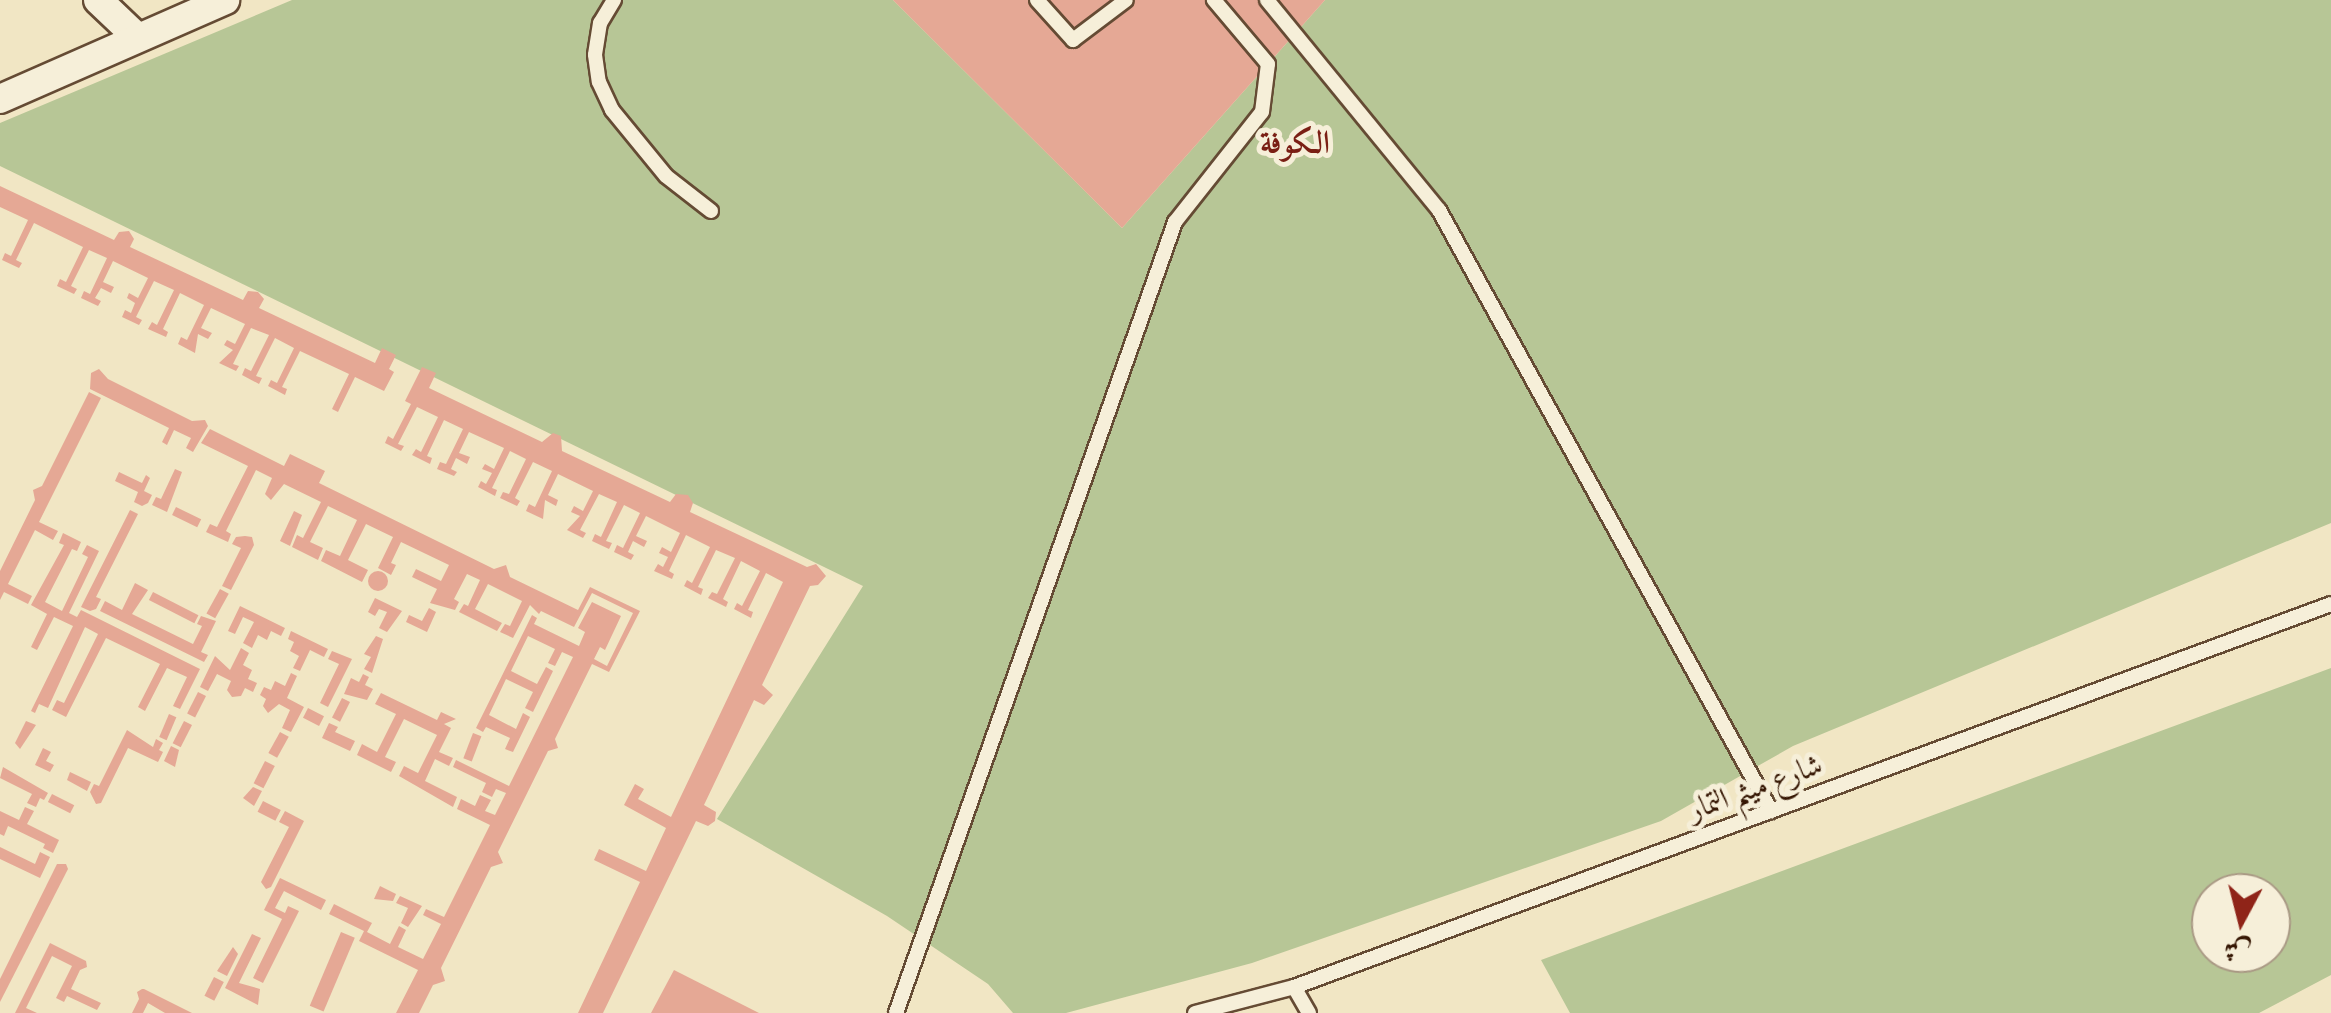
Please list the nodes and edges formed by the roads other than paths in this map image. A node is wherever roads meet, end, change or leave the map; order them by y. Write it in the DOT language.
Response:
graph roads {
  1 [pos="98,0"];
  2 [pos="225,0"];
  3 [pos="614,0"];
  4 [pos="1037,0"];
  5 [pos="1126,0"];
  6 [pos="1214,0"];
  7 [pos="1268,0"];
  8 [pos="136,36"];
  9 [pos="0,99"];
  10 [pos="712,211"];
  11 [pos="2331,604"];
  12 [pos="1771,811"];
  13 [pos="1294,987"];
  14 [pos="896,1013"];
  15 [pos="1195,1013"];
  16 [pos="1309,1013"];
  1 -- 8 [label="street"];
  2 -- 8 [label="street"];
  3 -- 10 [label="lane"];
  4 -- 5 [label="lane"];
  6 -- 14 [label="lane"];
  7 -- 12 [label="lane"];
  8 -- 9 [label="street"];
  11 -- 12 [label="lane, شارع ميثم التمار"];
  12 -- 13 [label="lane, شارع ميثم التمار"];
  13 -- 15 [label="lane, شارع ميثم التمار"];
  13 -- 16 [label="lane"];
}
